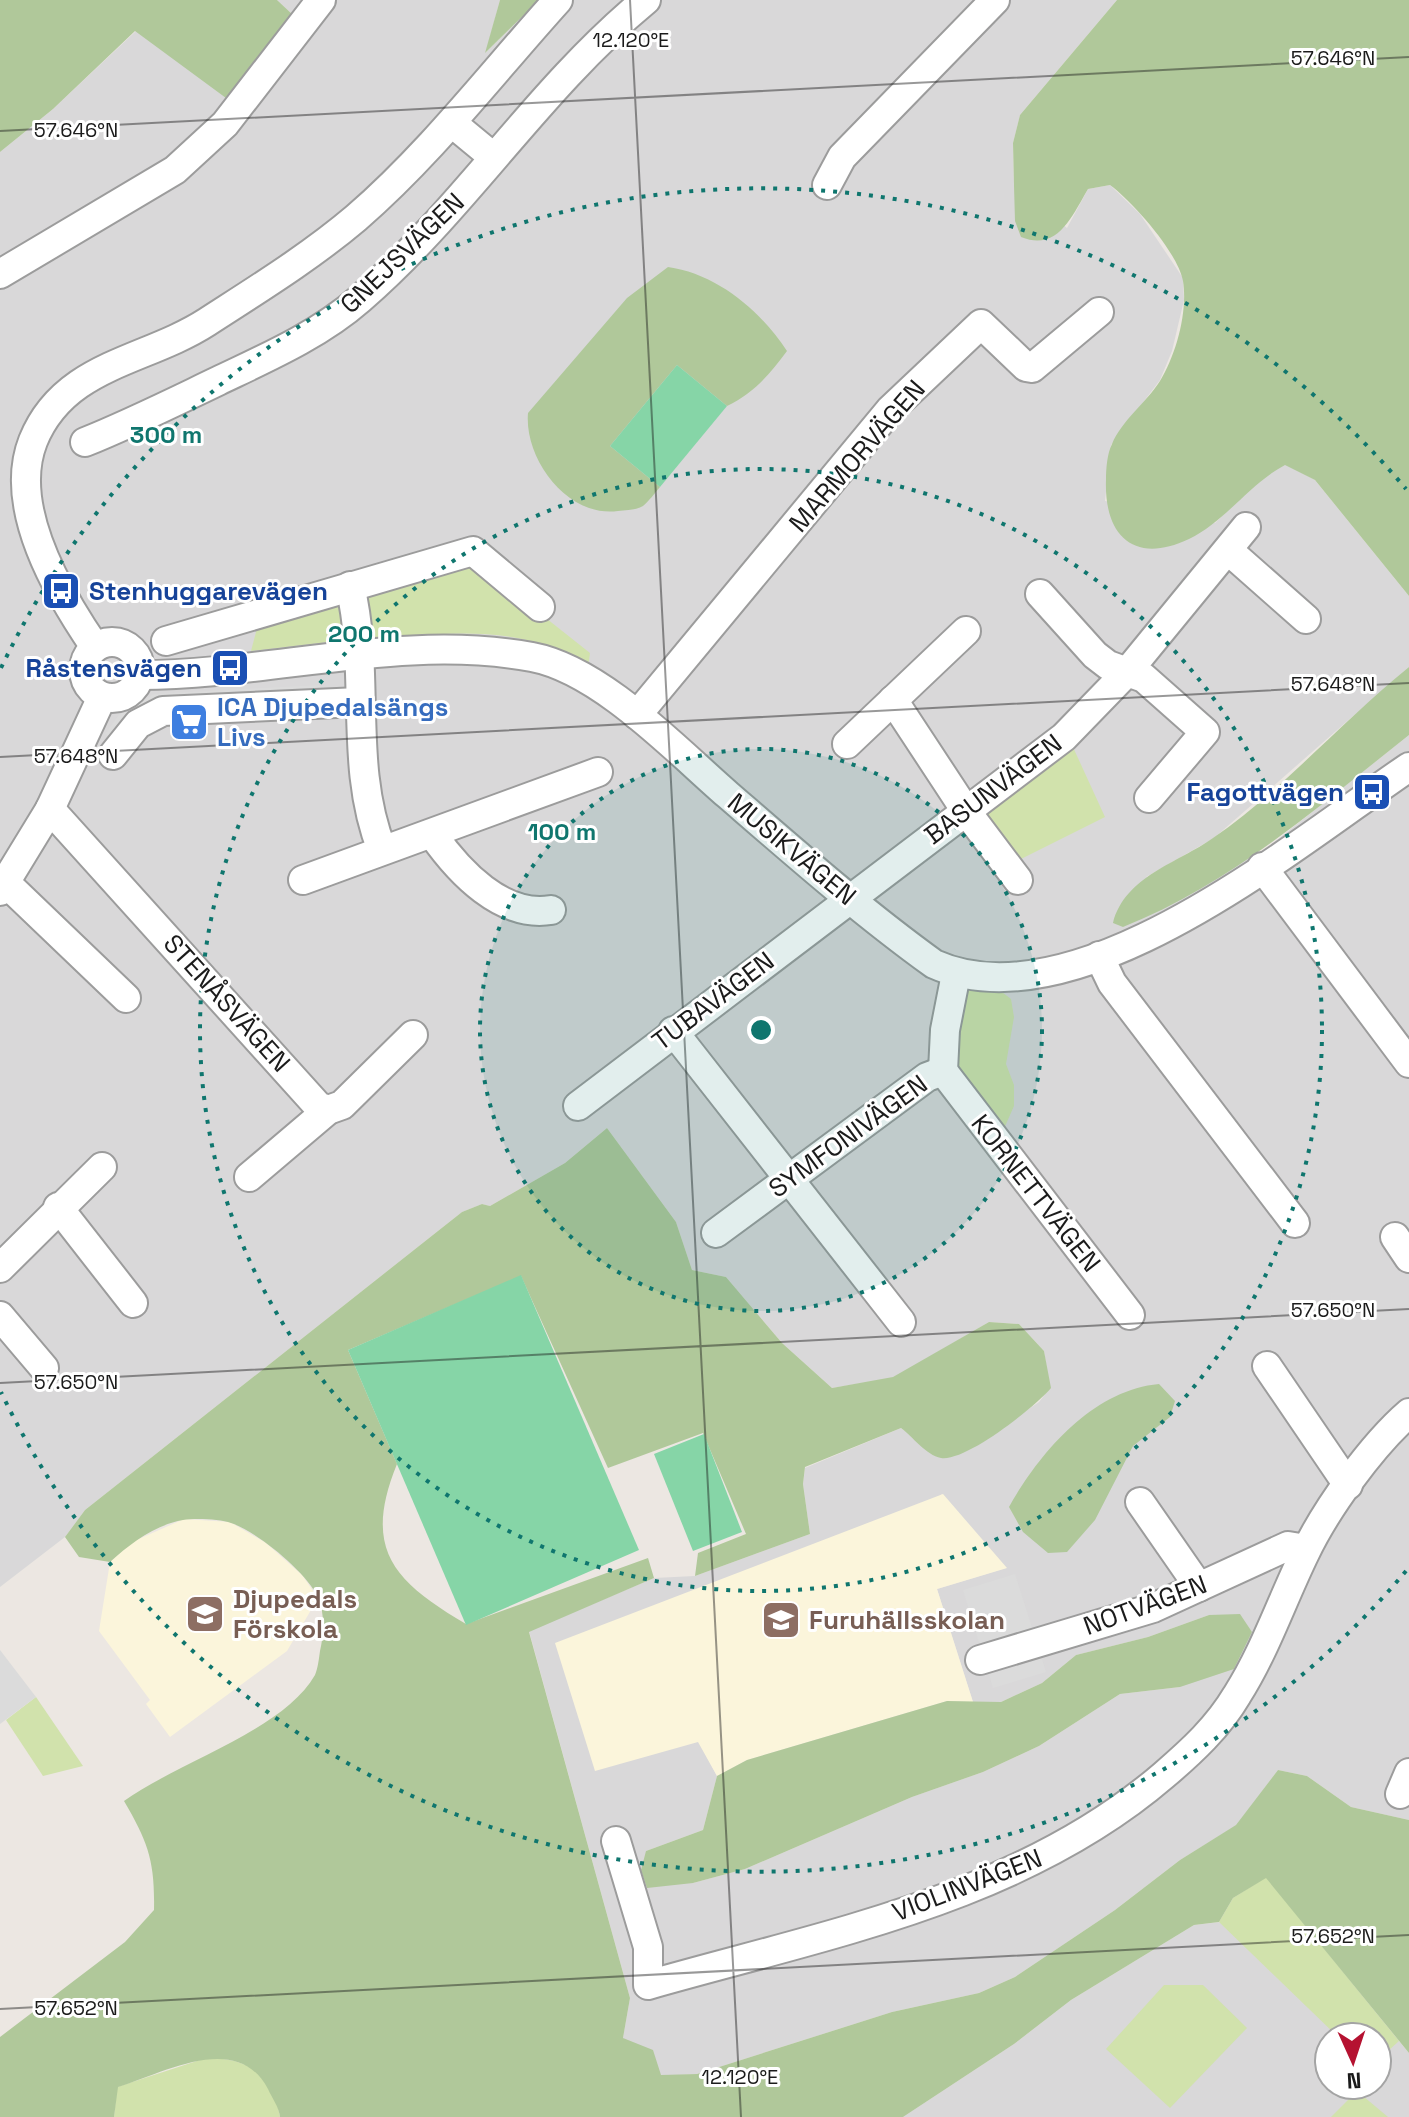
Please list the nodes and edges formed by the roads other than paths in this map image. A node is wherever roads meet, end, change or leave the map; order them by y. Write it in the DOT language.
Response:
graph roads {
  1 [pos="321,0"];
  2 [pos="558,0"];
  3 [pos="646,0"];
  4 [pos="995,0"];
  5 [pos="452,123"];
  6 [pos="492,156"];
  7 [pos="827,185"];
  8 [pos="0,274"];
  9 [pos="1099,312"];
  10 [pos="85,442"];
  11 [pos="12,476"];
  12 [pos="1246,527"];
  13 [pos="1229,551"];
  14 [pos="350,586"];
  15 [pos="1040,594"];
  16 [pos="540,607"];
  17 [pos="1306,619"];
  18 [pos="966,631"];
  19 [pos="166,641"];
  20 [pos="95,647"];
  21 [pos="358,656"];
  22 [pos="1128,671"];
  23 [pos="140,675"];
  24 [pos="102,697"];
  25 [pos="893,700"];
  26 [pos="359,702"];
  27 [pos="637,715"];
  28 [pos="847,744"];
  29 [pos="113,755"];
  30 [pos="1409,767"];
  31 [pos="598,772"];
  32 [pos="1149,798"];
  33 [pos="50,809"];
  34 [pos="966,811"];
  35 [pos="433,835"];
  36 [pos="382,850"];
  37 [pos="1262,867"];
  38 [pos="303,880"];
  39 [pos="1018,880"];
  40 [pos="3,887"];
  41 [pos="850,898"];
  42 [pos="551,910"];
  43 [pos="1099,956"];
  44 [pos="956,974"];
  45 [pos="126,998"];
  46 [pos="673,1031"];
  47 [pos="413,1035"];
  48 [pos="1409,1063"];
  49 [pos="943,1071"];
  50 [pos="578,1106"];
  51 [pos="328,1110"];
  52 [pos="102,1167"];
  53 [pos="789,1176"];
  54 [pos="249,1177"];
  55 [pos="58,1207"];
  56 [pos="1295,1223"];
  57 [pos="716,1233"];
  58 [pos="0,1268"];
  59 [pos="133,1303"];
  60 [pos="1130,1315"];
  61 [pos="0,1316"];
  62 [pos="901,1322"];
  63 [pos="1267,1366"];
  64 [pos="44,1368"];
  65 [pos="1409,1413"];
  66 [pos="1348,1485"];
  67 [pos="1140,1502"];
  68 [pos="1306,1549"];
  69 [pos="1199,1587"];
  70 [pos="980,1660"];
  71 [pos="616,1841"];
  1 -- 8 [label="street"];
  2 -- 5 [label="street"];
  3 -- 6 [label="street, GNEJSVÄGEN"];
  4 -- 7 [label="street"];
  5 -- 6 [label="street"];
  5 -- 11 [label="street"];
  6 -- 10 [label="street, GNEJSVÄGEN"];
  9 -- 27 [label="street, MARMORVÄGEN"];
  11 -- 20 [label="street"];
  12 -- 13 [label="street, BASUNVÄGEN"];
  13 -- 17 [label="street"];
  13 -- 22 [label="street, BASUNVÄGEN"];
  14 -- 16 [label="street"];
  14 -- 19 [label="street"];
  14 -- 21 [label="street"];
  15 -- 22 [label="street"];
  18 -- 25 [label="street"];
  20 -- 23 [label="street"];
  20 -- 24 [label="street"];
  21 -- 23 [label="street, MUSIKVÄGEN"];
  21 -- 26 [label="street"];
  21 -- 27 [label="street, MUSIKVÄGEN"];
  22 -- 32 [label="street"];
  22 -- 34 [label="street, BASUNVÄGEN"];
  23 -- 24 [label="street"];
  24 -- 33 [label="street"];
  25 -- 28 [label="street"];
  25 -- 34 [label="street"];
  26 -- 29 [label="street"];
  26 -- 36 [label="street"];
  27 -- 41 [label="street, MUSIKVÄGEN"];
  30 -- 37 [label="street, MUSIKVÄGEN"];
  31 -- 35 [label="street"];
  33 -- 40 [label="street"];
  33 -- 51 [label="street, STENÅSVÄGEN"];
  34 -- 39 [label="street"];
  34 -- 41 [label="street, BASUNVÄGEN"];
  35 -- 36 [label="street"];
  35 -- 42 [label="street"];
  36 -- 38 [label="street"];
  37 -- 43 [label="street, MUSIKVÄGEN"];
  37 -- 48 [label="street"];
  40 -- 45 [label="street"];
  41 -- 44 [label="street, MUSIKVÄGEN"];
  41 -- 46 [label="street, TUBAVÄGEN"];
  43 -- 44 [label="street, MUSIKVÄGEN"];
  43 -- 56 [label="street"];
  44 -- 49 [label="street, SYMFONIVÄGEN"];
  46 -- 50 [label="street, TUBAVÄGEN"];
  46 -- 53 [label="street"];
  47 -- 51 [label="street"];
  49 -- 53 [label="street, SYMFONIVÄGEN"];
  49 -- 60 [label="street, KORNETTVÄGEN"];
  51 -- 54 [label="street"];
  52 -- 55 [label="street"];
  53 -- 57 [label="street, SYMFONIVÄGEN"];
  53 -- 62 [label="street"];
  55 -- 58 [label="street"];
  55 -- 59 [label="street"];
  61 -- 64 [label="street"];
  63 -- 66 [label="street"];
  65 -- 66 [label="street, VIOLINVÄGEN"];
  66 -- 68 [label="street, VIOLINVÄGEN"];
  67 -- 69 [label="street"];
  68 -- 69 [label="street, NOTVÄGEN"];
  68 -- 71 [label="street, VIOLINVÄGEN"];
  69 -- 70 [label="street, NOTVÄGEN"];
}
